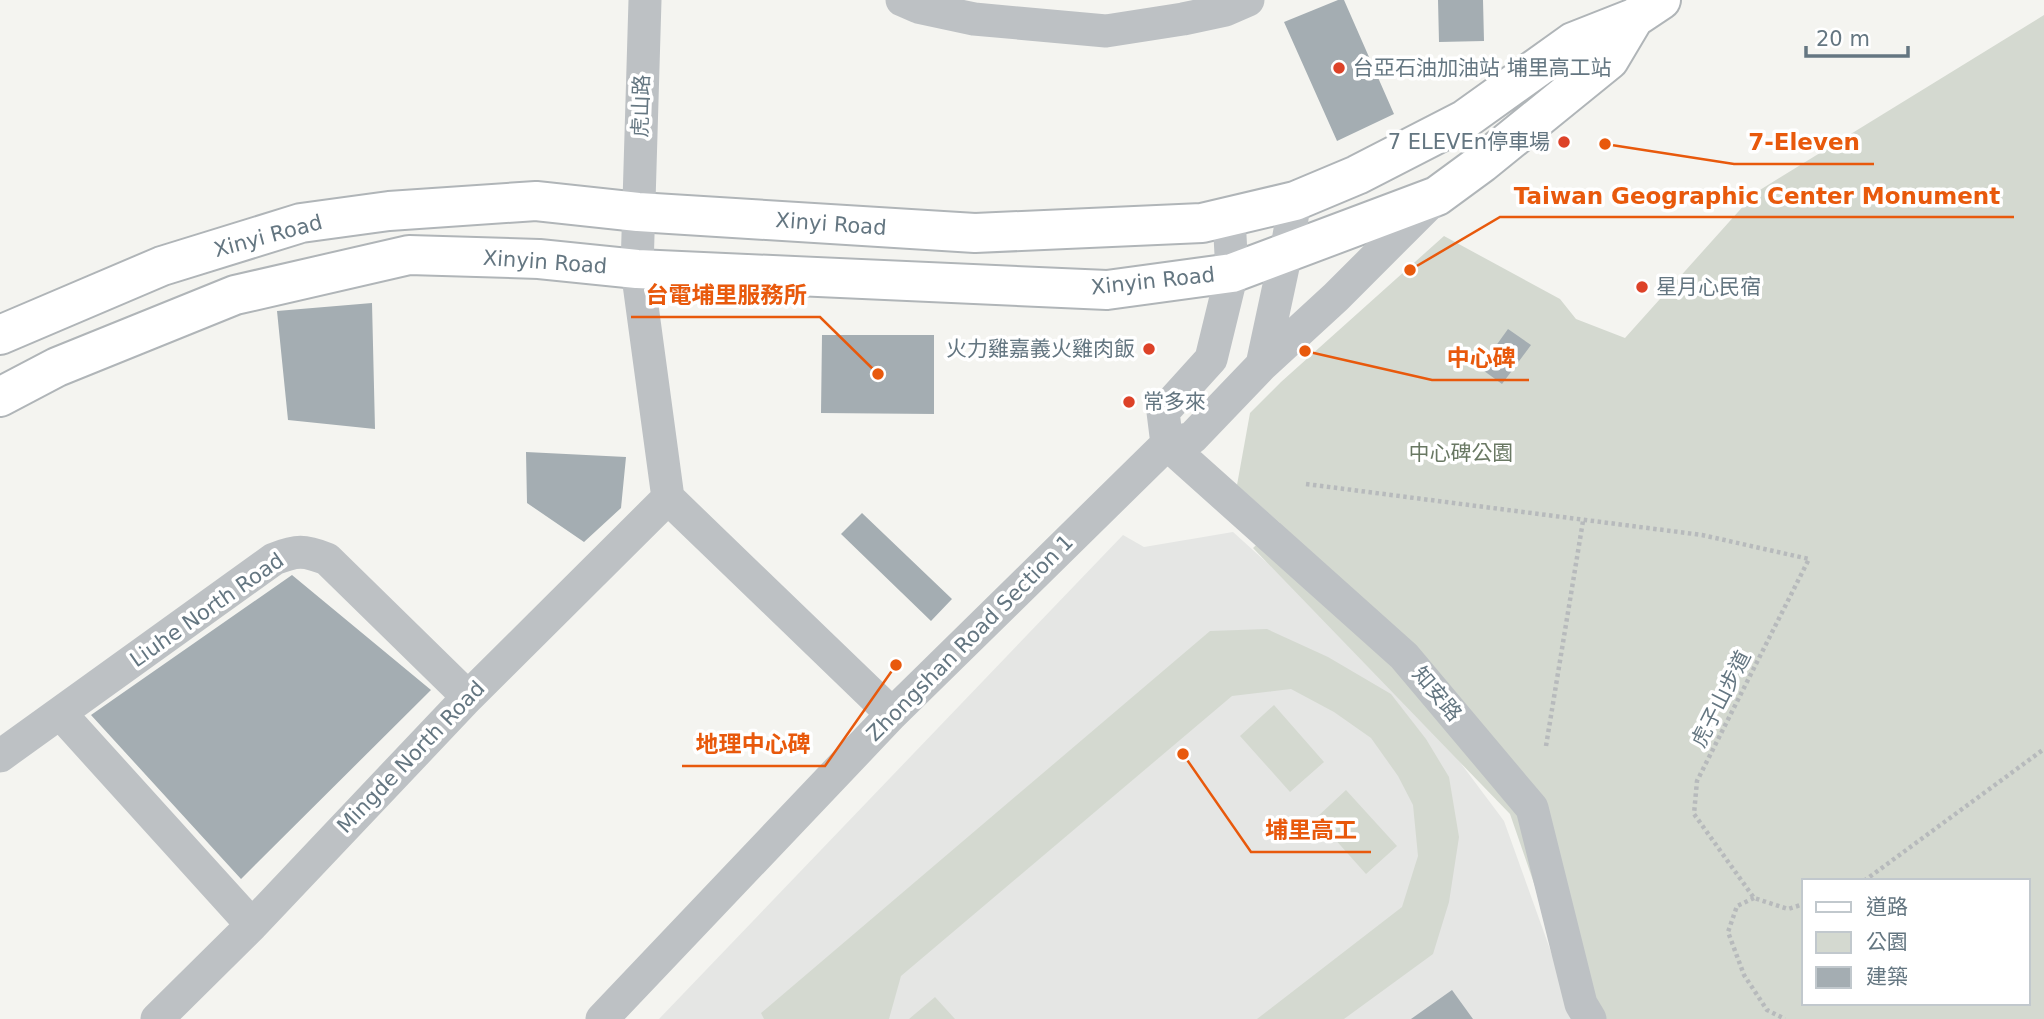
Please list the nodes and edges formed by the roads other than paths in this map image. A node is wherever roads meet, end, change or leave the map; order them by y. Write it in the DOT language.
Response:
graph roads {
  1 [pos="645,0"];
  2 [pos="902,0"];
  3 [pos="1248,0"];
  4 [pos="1642,6"];
  5 [pos="1437,196"];
  6 [pos="1295,201"];
  7 [pos="638,212"];
  8 [pos="1229,216"];
  9 [pos="1286,253"];
  10 [pos="636,269"];
  11 [pos="1232,273"];
  12 [pos="0,335"];
  13 [pos="1262,365"];
  14 [pos="0,397"];
  15 [pos="1167,444"];
  16 [pos="668,498"];
  17 [pos="468,697"];
  18 [pos="60,713"];
  19 [pos="892,714"];
  20 [pos="0,756"];
  21 [pos="252,925"];
  22 [pos="161,1018"];
  23 [pos="602,1019"];
  24 [pos="1590,1019"];
  1 -- 7 [label="street, 虎山路"];
  2 -- 3 [label="street"];
  4 -- 5 [label="main road, Xinyin Road"];
  4 -- 6 [label="main road, Xinyi Road"];
  5 -- 9 [label="main road, Xinyin Road"];
  5 -- 13 [label="street, Zhongshan Road Section 1"];
  6 -- 8 [label="main road, Xinyi Road"];
  6 -- 9 [label="street"];
  7 -- 8 [label="main road, Xinyi Road"];
  7 -- 10 [label="street"];
  7 -- 12 [label="main road, Xinyi Road"];
  8 -- 11 [label="street"];
  9 -- 11 [label="main road, Xinyin Road"];
  9 -- 13 [label="street"];
  10 -- 11 [label="main road, Xinyin Road"];
  10 -- 14 [label="main road, Xinyin Road"];
  10 -- 16 [label="street"];
  11 -- 15 [label="street"];
  13 -- 15 [label="street, Zhongshan Road Section 1"];
  15 -- 19 [label="street, Zhongshan Road Section 1"];
  15 -- 24 [label="street, 知安路"];
  16 -- 17 [label="street, Mingde North Road"];
  16 -- 19 [label="street"];
  17 -- 18 [label="street, Liuhe North Road"];
  17 -- 21 [label="street, Mingde North Road"];
  18 -- 20 [label="street, Liuhe North Road"];
  18 -- 21 [label="street"];
  19 -- 23 [label="street, Zhongshan Road Section 1"];
  21 -- 22 [label="street, Mingde North Road"];
}
